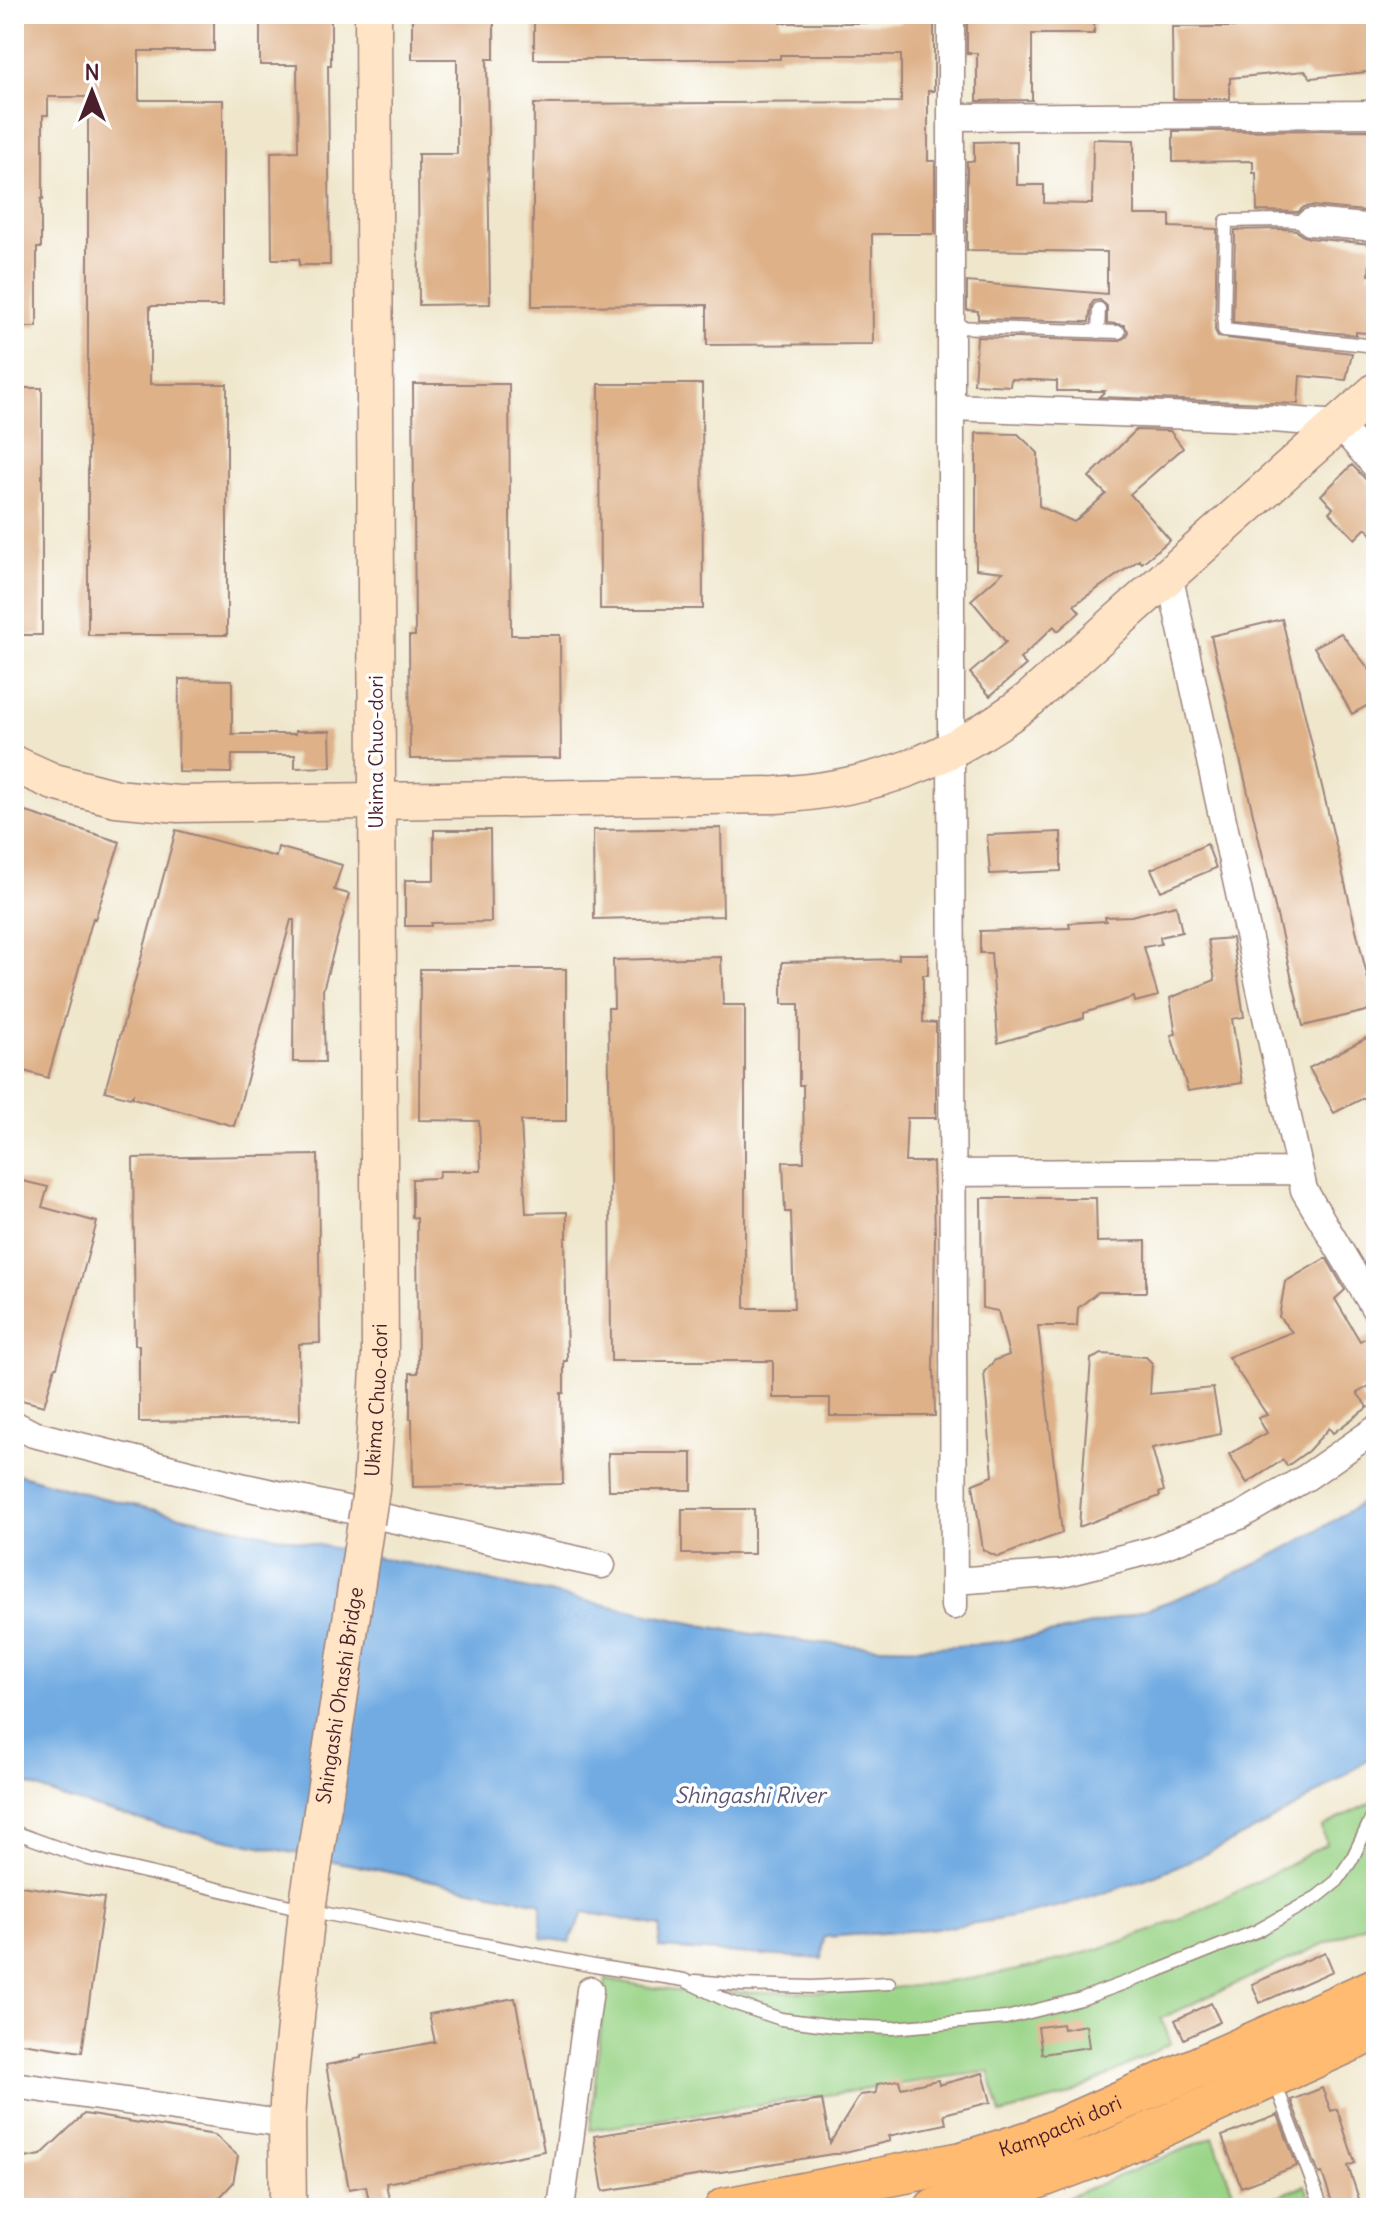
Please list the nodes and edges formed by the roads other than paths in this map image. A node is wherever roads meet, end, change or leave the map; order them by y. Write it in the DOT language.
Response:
graph roads {
  1 [pos="373,14"];
  2 [pos="951,14"];
  3 [pos="1376,114"];
  4 [pos="952,117"];
  5 [pos="1310,222"];
  6 [pos="1376,228"];
  7 [pos="1099,309"];
  8 [pos="951,327"];
  9 [pos="1098,332"];
  10 [pos="1119,332"];
  11 [pos="1376,346"];
  12 [pos="1376,391"];
  13 [pos="951,407"];
  14 [pos="1338,424"];
  15 [pos="1376,467"];
  16 [pos="1169,574"];
  17 [pos="951,751"];
  18 [pos="14,764"];
  19 [pos="376,802"];
  20 [pos="1300,1171"];
  21 [pos="952,1173"];
  22 [pos="1376,1311"];
  23 [pos="14,1424"];
  24 [pos="1376,1429"];
  25 [pos="371,1490"];
  26 [pos="602,1565"];
  27 [pos="1376,1809"];
  28 [pos="14,1832"];
  29 [pos="308,1905"];
  30 [pos="684,1980"];
  31 [pos="889,1983"];
  32 [pos="1376,1988"];
  33 [pos="590,1990"];
  34 [pos="1376,2030"];
  35 [pos="14,2085"];
  36 [pos="1279,2093"];
  37 [pos="287,2124"];
  38 [pos="1010,2147"];
  39 [pos="1023,2196"];
  40 [pos="288,2208"];
  41 [pos="561,2208"];
  42 [pos="725,2208"];
  43 [pos="935,2208"];
  44 [pos="1322,2208"];
  1 -- 19 [label="street, Ukima Chuo-dori"];
  2 -- 4 [label="street"];
  3 -- 4 [label="street"];
  4 -- 8 [label="street"];
  5 -- 6 [label="street"];
  5 -- 11 [label="lane"];
  7 -- 9 [label="lane"];
  8 -- 9 [label="lane"];
  8 -- 13 [label="street"];
  9 -- 10 [label="lane"];
  12 -- 14 [label="street"];
  13 -- 14 [label="street"];
  13 -- 17 [label="street"];
  14 -- 15 [label="street"];
  14 -- 16 [label="street"];
  16 -- 17 [label="street"];
  16 -- 20 [label="street"];
  17 -- 19 [label="street"];
  17 -- 21 [label="street"];
  18 -- 19 [label="street"];
  19 -- 25 [label="street, Ukima Chuo-dori"];
  20 -- 21 [label="street"];
  20 -- 22 [label="street"];
  21 -- 24 [label="street"];
  23 -- 26 [label="street"];
  25 -- 29 [label="street, Shingashi Ohashi Bridge, bridge"];
  27 -- 30 [label="lane"];
  28 -- 29 [label="lane"];
  29 -- 30 [label="lane"];
  29 -- 37 [label="street, Shingashi Ohashi Bridge"];
  30 -- 31 [label="lane"];
  32 -- 38 [label="main road, Kampachi dori"];
  33 -- 41 [label="street"];
  34 -- 39 [label="main road, Kampachi dori"];
  35 -- 37 [label="street"];
  36 -- 44 [label="lane"];
  37 -- 40 [label="street, Shingashi Ohashi Bridge"];
  38 -- 39 [label="street"];
  38 -- 42 [label="main road, Kampachi dori"];
  39 -- 43 [label="main road, Kampachi dori"];
}
